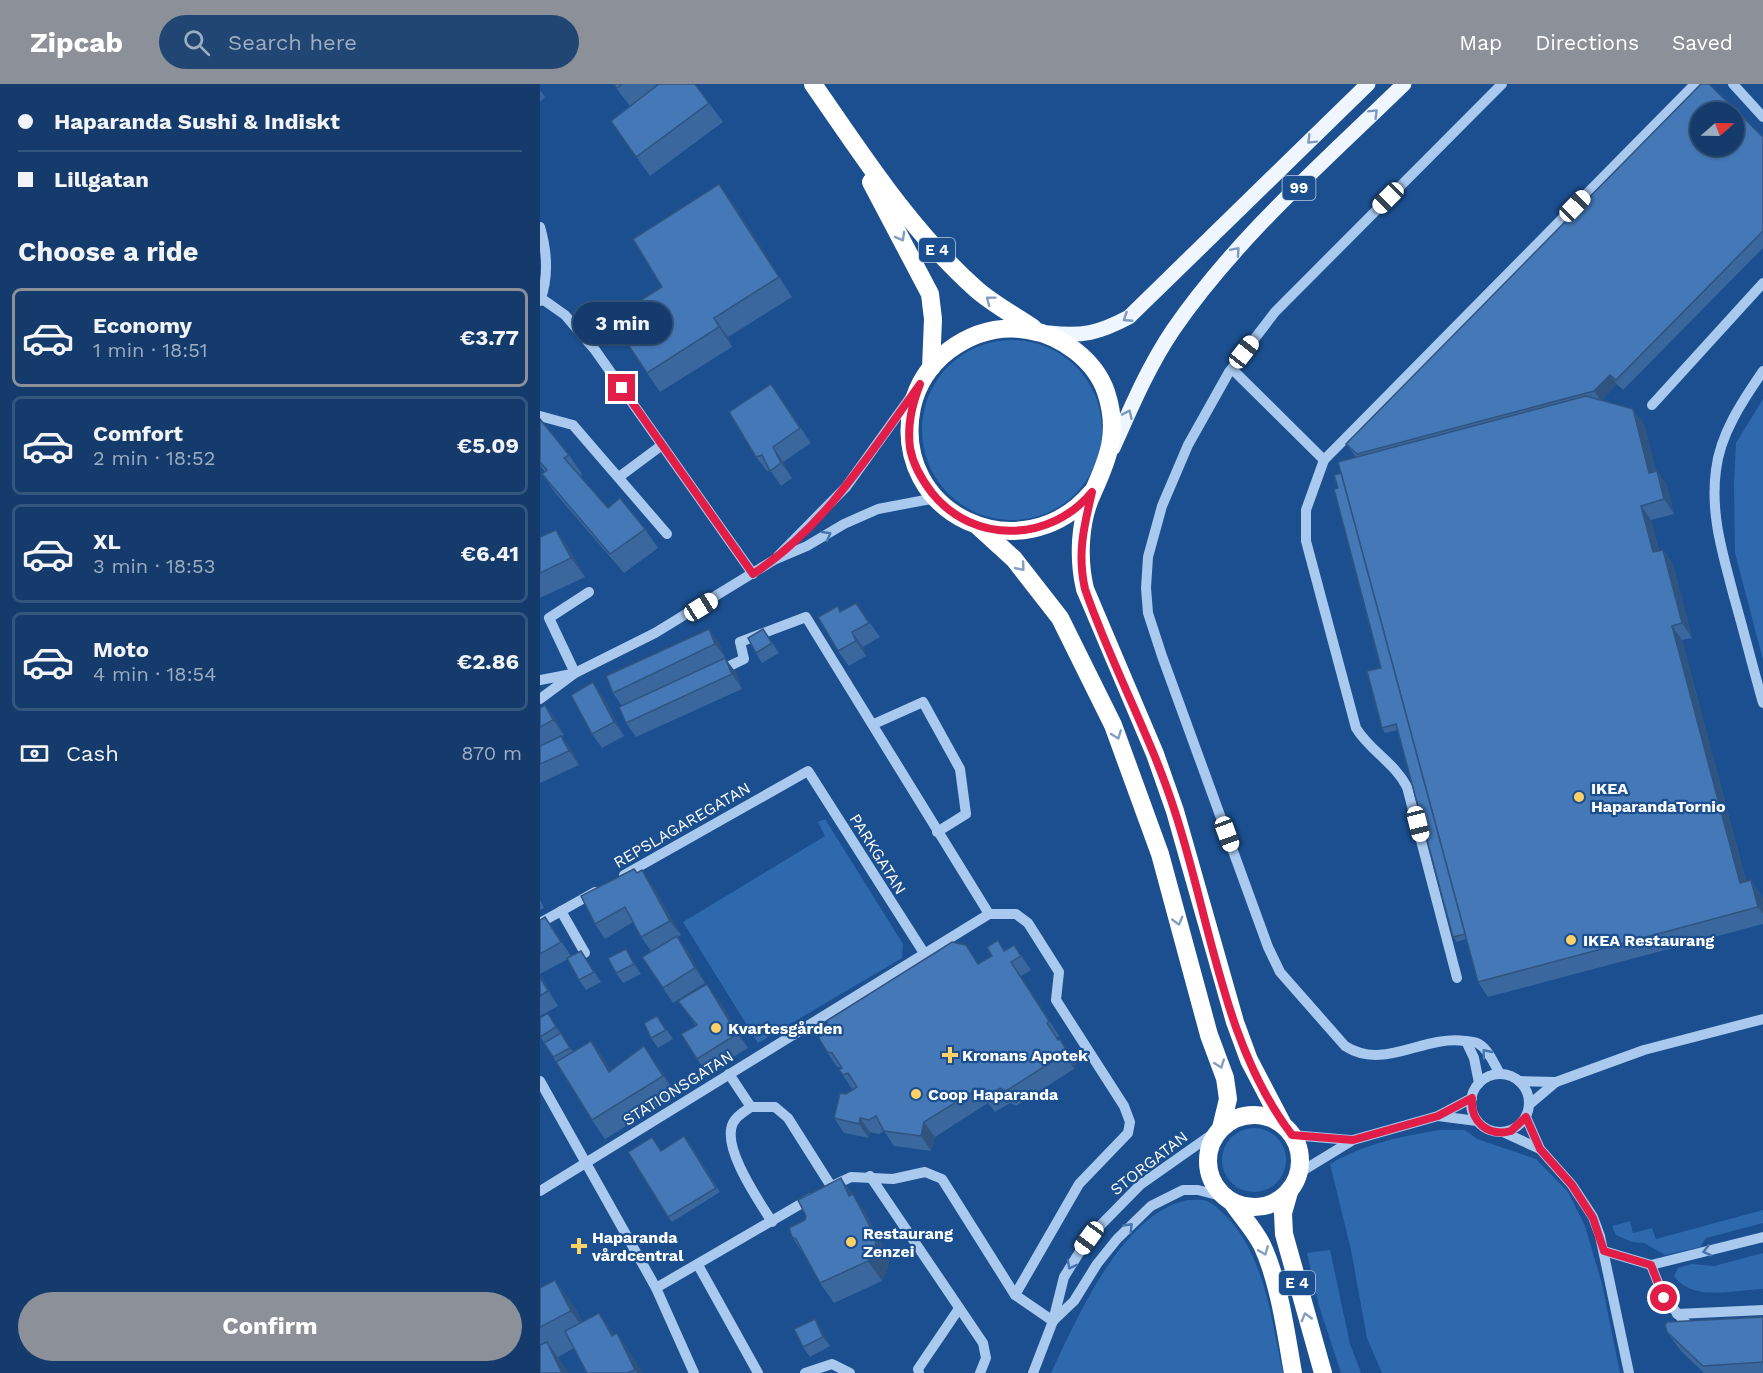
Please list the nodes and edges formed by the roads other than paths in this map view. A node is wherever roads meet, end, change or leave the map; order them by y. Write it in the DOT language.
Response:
graph roads {
  1 [pos="813,84"];
  2 [pos="1368,84"];
  3 [pos="1404,84"];
  4 [pos="1502,84"];
  5 [pos="1695,84"];
  6 [pos="1733,84"];
  7 [pos="1763,117"];
  8 [pos="854,148"];
  9 [pos="540,227"];
  10 [pos="1763,283"];
  11 [pos="541,299"];
  12 [pos="1040,332"];
  13 [pos="931,368"];
  14 [pos="1232,369"];
  15 [pos="1763,371"];
  16 [pos="920,384"];
  17 [pos="1652,405"];
  18 [pos="540,416"];
  19 [pos="662,445"];
  20 [pos="1324,460"];
  21 [pos="1105,468"];
  22 [pos="619,477"];
  23 [pos="1092,492"];
  24 [pos="936,498"];
  25 [pos="979,526"];
  26 [pos="667,534"];
  27 [pos="774,560"];
  28 [pos="753,574"];
  29 [pos="589,592"];
  30 [pos="544,619"];
  31 [pos="575,673"];
  32 [pos="705,678"];
  33 [pos="540,680"];
  34 [pos="540,699"];
  35 [pos="1763,703"];
  36 [pos="874,724"];
  37 [pos="808,771"];
  38 [pos="937,832"];
  39 [pos="561,911"];
  40 [pos="989,914"];
  41 [pos="540,923"];
  42 [pos="585,953"];
  43 [pos="924,953"];
  44 [pos="1458,978"];
  45 [pos="1763,1019"];
  46 [pos="1466,1041"];
  47 [pos="729,1074"];
  48 [pos="1500,1074"];
  49 [pos="540,1081"];
  50 [pos="1519,1081"];
  51 [pos="1556,1082"];
  52 [pos="1479,1083"];
  53 [pos="1472,1098"];
  54 [pos="1530,1104"];
  55 [pos="751,1107"];
  56 [pos="1438,1116"];
  57 [pos="1526,1117"];
  58 [pos="1477,1122"];
  59 [pos="1221,1128"];
  60 [pos="1288,1130"];
  61 [pos="1505,1133"];
  62 [pos="1353,1140"];
  63 [pos="1540,1149"];
  64 [pos="587,1162"];
  65 [pos="1299,1173"];
  66 [pos="870,1176"];
  67 [pos="831,1186"];
  68 [pos="540,1191"];
  69 [pos="1289,1192"];
  70 [pos="1229,1199"];
  71 [pos="772,1222"];
  72 [pos="1763,1237"];
  73 [pos="1604,1251"];
  74 [pos="698,1265"];
  75 [pos="1651,1265"];
  76 [pos="656,1288"];
  77 [pos="1015,1295"];
  78 [pos="958,1310"];
  79 [pos="1741,1311"];
  80 [pos="1761,1312"];
  81 [pos="1677,1314"];
  82 [pos="1053,1321"];
  83 [pos="1756,1326"];
  84 [pos="1701,1339"];
  85 [pos="694,1373"];
  86 [pos="758,1373"];
  87 [pos="805,1373"];
  88 [pos="850,1373"];
  89 [pos="919,1373"];
  90 [pos="980,1373"];
  91 [pos="1033,1373"];
  92 [pos="1293,1373"];
  93 [pos="1323,1373"];
  94 [pos="1629,1373"];
  1 -- 8 [label="highway, E 4"];
  2 -- 12 [label="main road, 99, one-way"];
  21 -- 3 [label="main road, 99, one-way"];
  4 -- 14 [label="street"];
  5 -- 20 [label="street"];
  6 -- 7 [label="street"];
  12 -- 8 [label="highway, E 4, one-way"];
  8 -- 13 [label="highway, E 4, one-way"];
  9 -- 11 [label="street"];
  10 -- 17 [label="street"];
  11 -- 19 [label="street"];
  12 -- 13 [label="highway, E 4"];
  12 -- 21 [label="highway, E 4"];
  13 -- 16 [label="highway, E 4"];
  14 -- 20 [label="street"];
  14 -- 46 [label="street"];
  15 -- 35 [label="street"];
  16 -- 24 [label="highway, E 4"];
  16 -- 27 [label="street"];
  18 -- 22 [label="street"];
  19 -- 22 [label="street"];
  19 -- 28 [label="street"];
  20 -- 44 [label="street"];
  21 -- 23 [label="highway, E 4"];
  22 -- 26 [label="street"];
  23 -- 25 [label="highway, E 4"];
  23 -- 60 [label="highway, E 4"];
  24 -- 25 [label="highway, E 4"];
  27 -- 24 [label="street, one-way"];
  25 -- 59 [label="highway, E 4, one-way"];
  27 -- 28 [label="street"];
  28 -- 31 [label="street"];
  29 -- 30 [label="street"];
  30 -- 31 [label="street"];
  31 -- 33 [label="street"];
  31 -- 34 [label="street"];
  32 -- 36 [label="street"];
  36 -- 38 [label="street"];
  36 -- 38 [label="street"];
  37 -- 39 [label="street, REPSLAGAREGATAN"];
  37 -- 43 [label="street, PARKGATAN"];
  38 -- 40 [label="street"];
  39 -- 41 [label="street, REPSLAGAREGATAN"];
  39 -- 42 [label="street"];
  40 -- 43 [label="street, STATIONSGATAN"];
  40 -- 77 [label="street"];
  43 -- 47 [label="street, STATIONSGATAN"];
  45 -- 51 [label="street"];
  48 -- 46 [label="street, one-way"];
  46 -- 52 [label="street"];
  47 -- 55 [label="street"];
  47 -- 64 [label="street, STATIONSGATAN"];
  48 -- 50 [label="street"];
  48 -- 52 [label="street"];
  49 -- 64 [label="street"];
  50 -- 51 [label="street"];
  50 -- 54 [label="street"];
  51 -- 54 [label="street"];
  52 -- 53 [label="street"];
  53 -- 56 [label="street"];
  53 -- 58 [label="street"];
  54 -- 57 [label="street"];
  55 -- 67 [label="street"];
  55 -- 71 [label="street"];
  56 -- 58 [label="street"];
  56 -- 62 [label="street"];
  57 -- 61 [label="street"];
  57 -- 63 [label="street"];
  58 -- 61 [label="street"];
  59 -- 60 [label="highway"];
  59 -- 70 [label="highway, E 4"];
  59 -- 82 [label="street, STORGATAN, one-way"];
  60 -- 62 [label="street"];
  60 -- 65 [label="highway, E 4"];
  61 -- 63 [label="street"];
  62 -- 65 [label="street"];
  63 -- 73 [label="street"];
  64 -- 68 [label="street, STATIONSGATAN"];
  64 -- 76 [label="street"];
  65 -- 69 [label="highway, E 4"];
  66 -- 67 [label="street"];
  66 -- 77 [label="street"];
  66 -- 78 [label="street"];
  67 -- 71 [label="street"];
  69 -- 70 [label="highway"];
  93 -- 69 [label="highway, E 4, one-way"];
  82 -- 70 [label="street, STORGATAN, one-way"];
  70 -- 92 [label="highway, E 4, one-way"];
  71 -- 74 [label="street"];
  72 -- 75 [label="street, one-way"];
  73 -- 75 [label="street"];
  73 -- 94 [label="street"];
  74 -- 76 [label="street"];
  74 -- 86 [label="street"];
  75 -- 81 [label="street"];
  76 -- 85 [label="street"];
  77 -- 82 [label="street"];
  78 -- 89 [label="street"];
  78 -- 90 [label="street"];
  79 -- 80 [label="street"];
  79 -- 81 [label="street"];
  79 -- 83 [label="street"];
  81 -- 84 [label="street"];
  82 -- 91 [label="street, STORGATAN"];
  87 -- 88 [label="street"];
}
